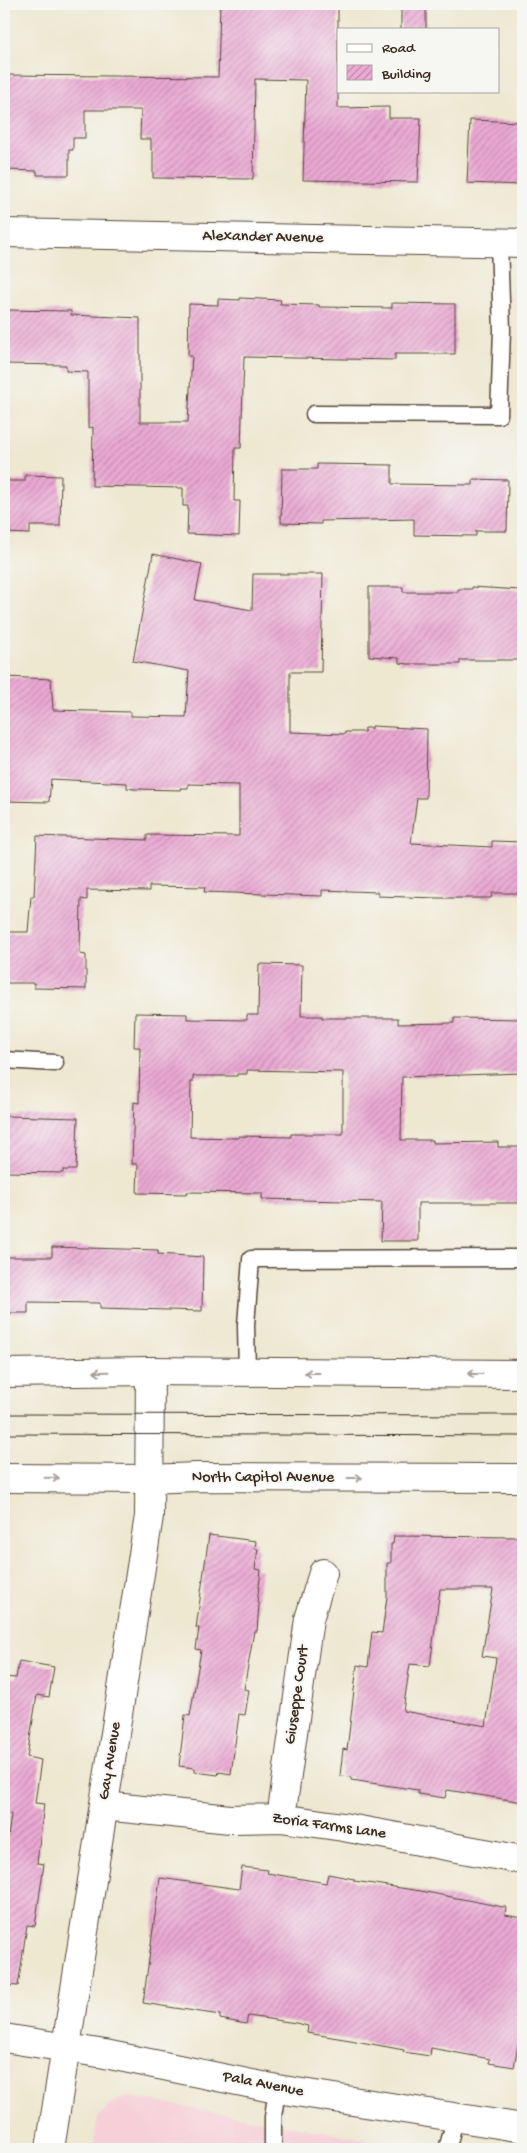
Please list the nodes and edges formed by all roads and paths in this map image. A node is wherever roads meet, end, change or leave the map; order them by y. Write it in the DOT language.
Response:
graph roads {
  1 [pos="4,233"];
  2 [pos="511,243"];
  3 [pos="314,414"];
  4 [pos="4,1060"];
  5 [pos="55,1063"];
  6 [pos="523,1258"];
  7 [pos="150,1371"];
  8 [pos="4,1373"];
  9 [pos="247,1373"];
  10 [pos="523,1374"];
  11 [pos="4,1478"];
  12 [pos="523,1478"];
  13 [pos="149,1479"];
  14 [pos="322,1573"];
  15 [pos="104,1806"];
  16 [pos="281,1818"];
  17 [pos="523,1860"];
  18 [pos="4,2038"];
  19 [pos="66,2048"];
  20 [pos="277,2089"];
  21 [pos="456,2117"];
  22 [pos="523,2128"];
  23 [pos="50,2149"];
  24 [pos="273,2149"];
  25 [pos="447,2149"];
  1 -- 2 [label="street, Alexander Avenue"];
  2 -- 3 [label="lane"];
  4 -- 5 [label="lane"];
  6 -- 9 [label="lane"];
  7 -- 8 [label="street, one-way"];
  7 -- 9 [label="street"];
  7 -- 13 [label="street, Gay Avenue"];
  10 -- 9 [label="street, one-way"];
  11 -- 13 [label="street, North Capitol Avenue, one-way"];
  13 -- 12 [label="street, North Capitol Avenue, one-way"];
  13 -- 15 [label="street, Gay Avenue"];
  14 -- 16 [label="street, Giuseppe Court"];
  15 -- 16 [label="street, Zoria Farms Lane"];
  15 -- 19 [label="street, Gay Avenue"];
  16 -- 17 [label="street, Zoria Farms Lane"];
  18 -- 19 [label="street, Pala Avenue"];
  19 -- 20 [label="street, Pala Avenue"];
  19 -- 23 [label="street, Gay Avenue"];
  20 -- 21 [label="street, Pala Avenue"];
  20 -- 24 [label="lane"];
  21 -- 22 [label="street, Pala Avenue"];
  21 -- 25 [label="lane"];
}
